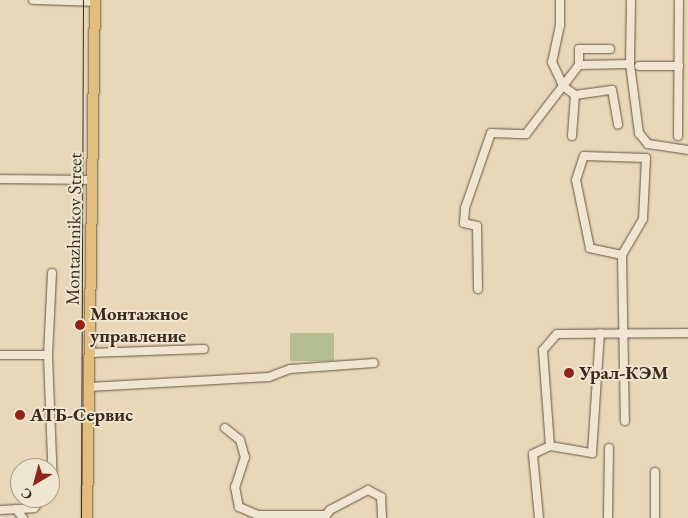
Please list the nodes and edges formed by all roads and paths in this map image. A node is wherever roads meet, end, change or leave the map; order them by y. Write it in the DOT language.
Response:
graph roads {
  1 [pos="33,0"];
  2 [pos="560,0"];
  3 [pos="631,0"];
  4 [pos="680,0"];
  5 [pos="95,1"];
  6 [pos="610,50"];
  7 [pos="630,64"];
  8 [pos="579,65"];
  9 [pos="639,66"];
  10 [pos="679,66"];
  11 [pos="563,86"];
  12 [pos="575,95"];
  13 [pos="618,124"];
  14 [pos="572,136"];
  15 [pos="678,136"];
  16 [pos="688,150"];
  17 [pos="0,179"];
  18 [pos="92,180"];
  19 [pos="622,255"];
  20 [pos="52,273"];
  21 [pos="478,289"];
  22 [pos="600,333"];
  23 [pos="624,333"];
  24 [pos="688,333"];
  25 [pos="204,349"];
  26 [pos="89,353"];
  27 [pos="0,355"];
  28 [pos="48,355"];
  29 [pos="374,363"];
  30 [pos="89,387"];
  31 [pos="624,421"];
  32 [pos="225,428"];
  33 [pos="550,446"];
  34 [pos="609,448"];
  35 [pos="52,458"];
  36 [pos="655,472"];
  37 [pos="34,508"];
  38 [pos="16,509"];
  39 [pos="0,510"];
  40 [pos="325,517"];
  41 [pos="23,518"];
  42 [pos="86,518"];
  43 [pos="382,518"];
  44 [pos="539,518"];
  45 [pos="608,518"];
  46 [pos="655,518"];
  1 -- 5 [label="lane"];
  2 -- 11 [label="lane"];
  3 -- 7 [label="lane"];
  4 -- 10 [label="lane"];
  5 -- 18 [label="main road, Montazhnikov Street"];
  6 -- 8 [label="lane"];
  7 -- 8 [label="lane"];
  7 -- 16 [label="lane"];
  8 -- 11 [label="lane"];
  9 -- 10 [label="lane"];
  10 -- 15 [label="lane"];
  11 -- 12 [label="lane"];
  11 -- 21 [label="lane"];
  12 -- 13 [label="lane"];
  12 -- 14 [label="lane"];
  17 -- 18 [label="lane"];
  18 -- 26 [label="main road, Montazhnikov Street"];
  19 -- 19 [label="lane"];
  19 -- 23 [label="lane"];
  20 -- 28 [label="lane"];
  22 -- 23 [label="lane"];
  22 -- 33 [label="lane"];
  22 -- 33 [label="lane"];
  23 -- 24 [label="lane"];
  23 -- 31 [label="lane"];
  25 -- 26 [label="lane"];
  26 -- 30 [label="main road, Montazhnikov Street"];
  27 -- 28 [label="lane"];
  28 -- 35 [label="lane"];
  29 -- 30 [label="lane"];
  30 -- 42 [label="main road, Montazhnikov Street"];
  32 -- 40 [label="lane"];
  33 -- 44 [label="lane"];
  34 -- 45 [label="lane"];
  36 -- 46 [label="lane"];
  37 -- 38 [label="lane"];
  38 -- 39 [label="lane"];
  38 -- 41 [label="lane"];
  40 -- 43 [label="lane"];
}
